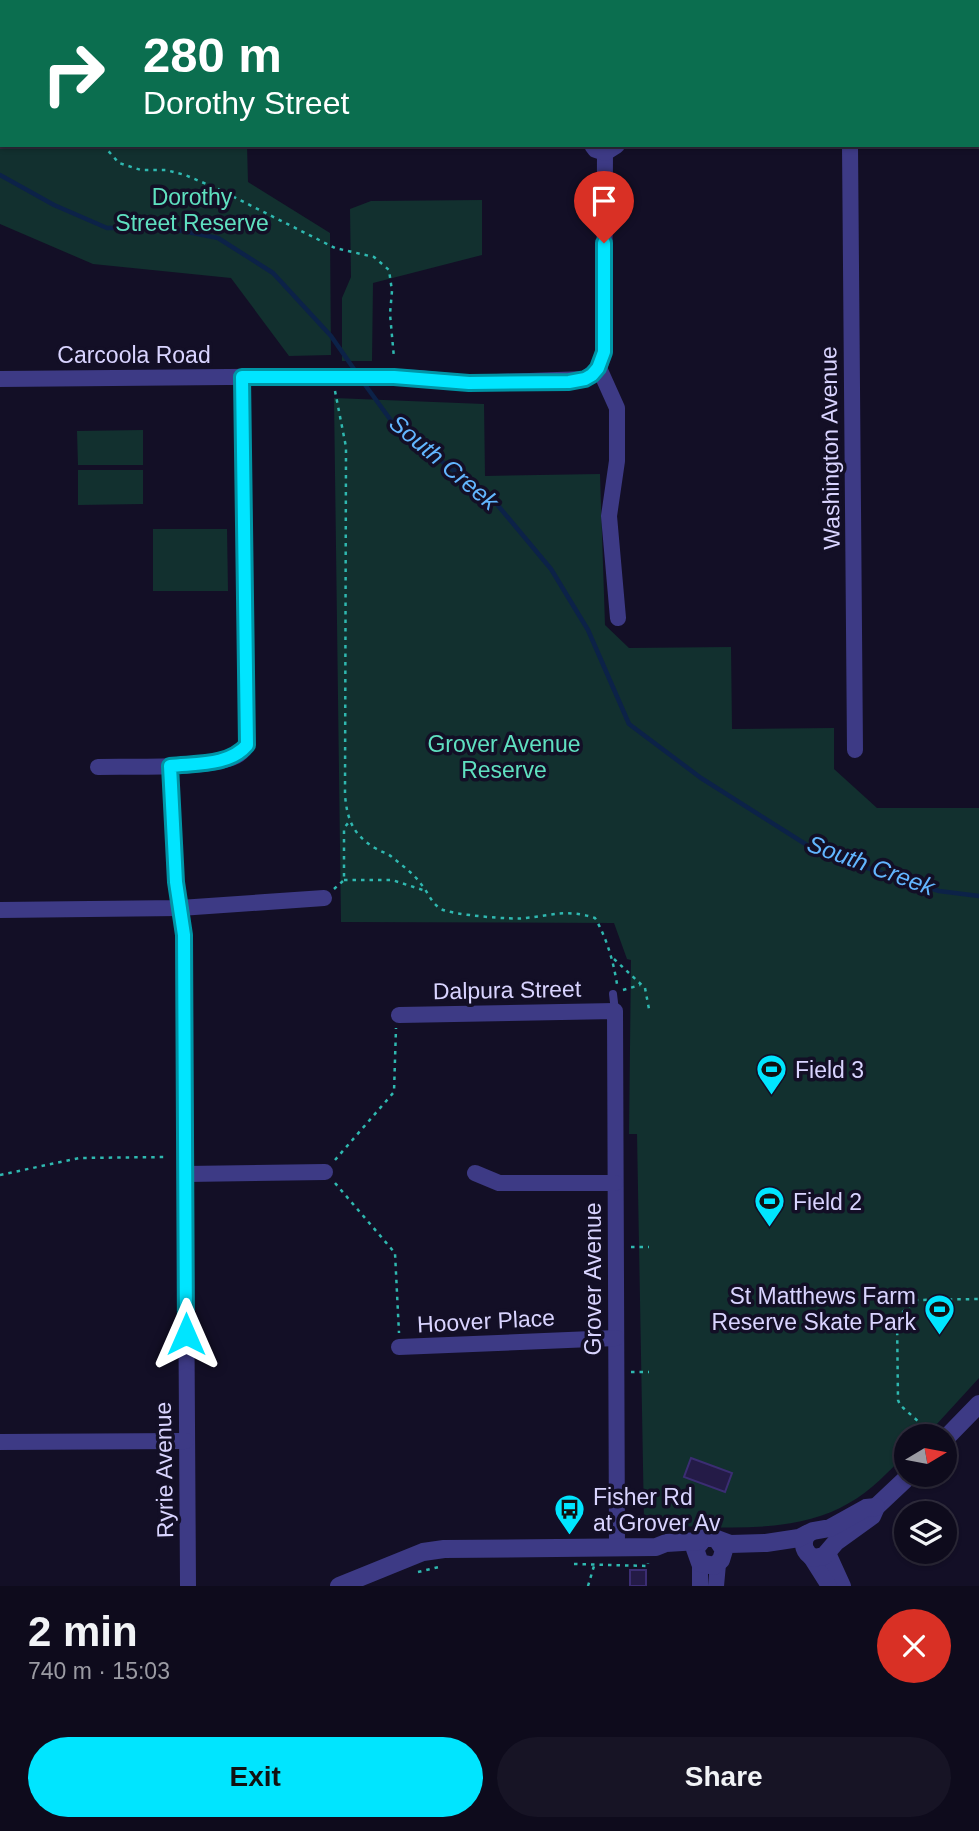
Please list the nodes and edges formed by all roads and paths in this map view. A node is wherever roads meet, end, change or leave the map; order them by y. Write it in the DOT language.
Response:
graph roads {
  1 [pos="105,147"];
  2 [pos="605,147"];
  3 [pos="850,147"];
  4 [pos="394,358"];
  5 [pos="598,368"];
  6 [pos="242,377"];
  7 [pos="0,379"];
  8 [pos="335,382"];
  9 [pos="618,618"];
  10 [pos="855,750"];
  11 [pos="170,766"];
  12 [pos="98,767"];
  13 [pos="349,822"];
  14 [pos="344,880"];
  15 [pos="427,892"];
  16 [pos="324,898"];
  17 [pos="180,908"];
  18 [pos="0,910"];
  19 [pos="612,957"];
  20 [pos="640,985"];
  21 [pos="613,994"];
  22 [pos="649,1009"];
  23 [pos="615,1011"];
  24 [pos="399,1015"];
  25 [pos="167,1157"];
  26 [pos="325,1172"];
  27 [pos="475,1173"];
  28 [pos="186,1174"];
  29 [pos="0,1175"];
  30 [pos="615,1183"];
  31 [pos="628,1247"];
  32 [pos="649,1247"];
  33 [pos="979,1299"];
  34 [pos="616,1338"];
  35 [pos="399,1348"];
  36 [pos="628,1372"];
  37 [pos="649,1372"];
  38 [pos="979,1404"];
  39 [pos="923,1424"];
  40 [pos="953,1424"];
  41 [pos="186,1441"];
  42 [pos="0,1442"];
  43 [pos="896,1488"];
  44 [pos="719,1541"];
  45 [pos="817,1546"];
  46 [pos="617,1547"];
  47 [pos="698,1554"];
  48 [pos="567,1562"];
  49 [pos="720,1562"];
  50 [pos="443,1566"];
  51 [pos="594,1566"];
  52 [pos="648,1566"];
  53 [pos="416,1573"];
  54 [pos="188,1586"];
  55 [pos="339,1586"];
  56 [pos="588,1586"];
  57 [pos="700,1586"];
  58 [pos="716,1586"];
  59 [pos="829,1586"];
  60 [pos="843,1586"];
  1 -- 4 [label="path"];
  2 -- 5 [label="street"];
  3 -- 10 [label="street, Washington Avenue"];
  5 -- 8 [label="street, Carcoola Road"];
  5 -- 9 [label="street"];
  6 -- 7 [label="street, Carcoola Road"];
  6 -- 8 [label="street, Carcoola Road"];
  6 -- 11 [label="street"];
  8 -- 13 [label="path"];
  11 -- 12 [label="street"];
  11 -- 17 [label="street, Ryrie Avenue"];
  13 -- 14 [label="path"];
  13 -- 15 [label="path"];
  14 -- 15 [label="path"];
  14 -- 16 [label="path"];
  15 -- 19 [label="path"];
  16 -- 17 [label="street"];
  17 -- 18 [label="street"];
  17 -- 28 [label="street, Ryrie Avenue"];
  19 -- 20 [label="path"];
  19 -- 21 [label="path"];
  20 -- 21 [label="path"];
  20 -- 22 [label="path"];
  21 -- 23 [label="lane"];
  23 -- 24 [label="street, Dalpura Street"];
  23 -- 30 [label="street, Grover Avenue"];
  24 -- 26 [label="path"];
  25 -- 29 [label="path"];
  26 -- 28 [label="street"];
  26 -- 35 [label="path"];
  27 -- 30 [label="street"];
  28 -- 41 [label="street, Ryrie Avenue"];
  30 -- 34 [label="street, Grover Avenue"];
  31 -- 32 [label="path"];
  33 -- 39 [label="path"];
  34 -- 35 [label="street, Hoover Place"];
  34 -- 46 [label="street, Grover Avenue"];
  36 -- 37 [label="path"];
  38 -- 40 [label="street"];
  41 -- 42 [label="street"];
  41 -- 54 [label="street, Ryrie Avenue"];
  43 -- 45 [label="street"];
  44 -- 45 [label="street"];
  44 -- 47 [label="street"];
  44 -- 49 [label="street"];
  45 -- 49 [label="street"];
  45 -- 59 [label="street"];
  45 -- 60 [label="street"];
  46 -- 47 [label="street"];
  46 -- 55 [label="street"];
  47 -- 49 [label="street"];
  47 -- 57 [label="street"];
  48 -- 51 [label="path"];
  49 -- 58 [label="street"];
  50 -- 53 [label="path"];
  51 -- 52 [label="path"];
  51 -- 56 [label="path"];
}
